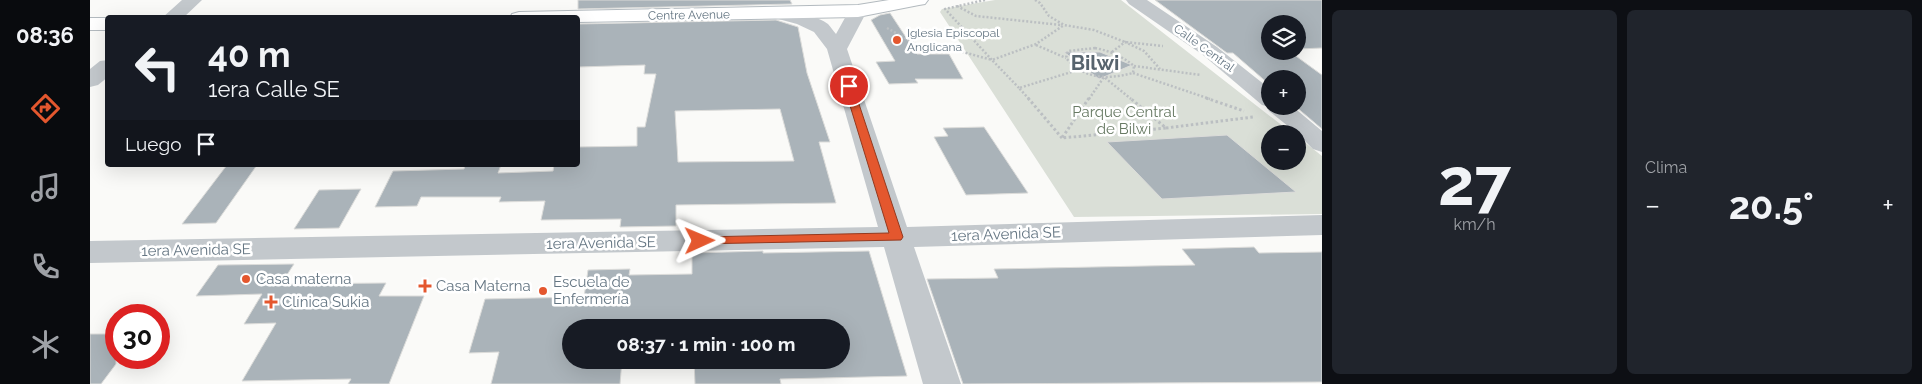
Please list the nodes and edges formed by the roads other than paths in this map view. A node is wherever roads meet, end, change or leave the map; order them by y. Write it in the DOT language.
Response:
graph roads {
  1 [pos="193,0"];
  2 [pos="918,0"];
  3 [pos="1135,0"];
  4 [pos="865,6"];
  5 [pos="778,13"];
  6 [pos="175,15"];
  7 [pos="580,17"];
  8 [pos="90,24"];
  9 [pos="105,24"];
  10 [pos="837,49"];
  11 [pos="105,68"];
  12 [pos="90,80"];
  13 [pos="1261,101"];
  14 [pos="1278,115"];
  15 [pos="1322,144"];
  16 [pos="1322,225"];
  17 [pos="896,237"];
  18 [pos="90,252"];
  19 [pos="942,384"];
  1 -- 6 [label="street"];
  2 -- 4 [label="street, Centre Avenue"];
  3 -- 13 [label="street, Calle Central"];
  4 -- 5 [label="street, Centre Avenue"];
  4 -- 10 [label="street"];
  5 -- 7 [label="street, Centre Avenue"];
  5 -- 10 [label="street"];
  8 -- 9 [label="street"];
  10 -- 17 [label="street"];
  11 -- 12 [label="street"];
  14 -- 15 [label="street, Calle Central"];
  16 -- 17 [label="street, 1era Avenida SE"];
  17 -- 18 [label="street, 1era Avenida SE"];
  17 -- 19 [label="street"];
}
